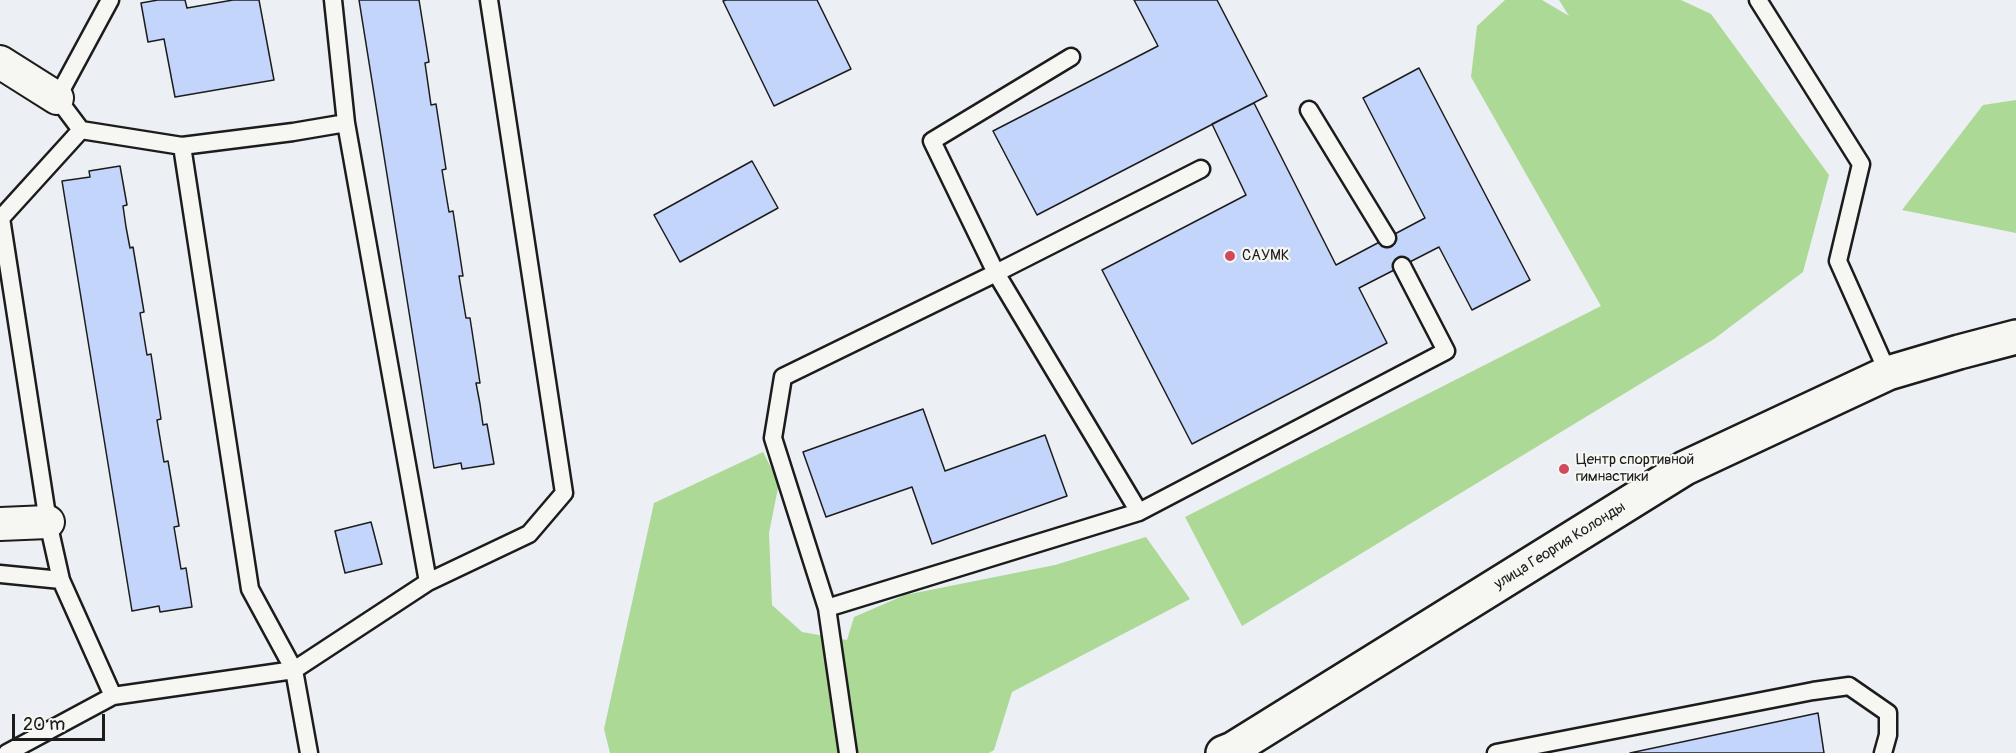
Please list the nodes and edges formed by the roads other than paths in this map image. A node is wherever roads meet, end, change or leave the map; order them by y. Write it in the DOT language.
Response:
graph roads {
  1 [pos="110,0"];
  2 [pos="333,0"];
  3 [pos="489,0"];
  4 [pos="1758,0"];
  5 [pos="1071,57"];
  6 [pos="0,62"];
  7 [pos="57,98"];
  8 [pos="1309,110"];
  9 [pos="346,123"];
  10 [pos="81,130"];
  11 [pos="182,146"];
  12 [pos="1202,169"];
  13 [pos="1387,238"];
  14 [pos="1402,266"];
  15 [pos="996,273"];
  16 [pos="2016,337"];
  17 [pos="1888,373"];
  18 [pos="1139,512"];
  19 [pos="48,522"];
  20 [pos="0,524"];
  21 [pos="0,574"];
  22 [pos="62,580"];
  23 [pos="428,582"];
  24 [pos="827,608"];
  25 [pos="294,670"];
  26 [pos="114,696"];
  27 [pos="8,753"];
  28 [pos="309,753"];
  29 [pos="848,753"];
  30 [pos="1224,753"];
  31 [pos="1496,753"];
  32 [pos="1883,753"];
  1 -- 7 [label="lane"];
  2 -- 9 [label="lane"];
  3 -- 23 [label="lane"];
  4 -- 17 [label="lane"];
  5 -- 15 [label="lane"];
  6 -- 7 [label="street"];
  7 -- 10 [label="lane"];
  8 -- 13 [label="lane"];
  9 -- 11 [label="lane"];
  9 -- 23 [label="lane"];
  10 -- 11 [label="lane"];
  10 -- 19 [label="lane"];
  11 -- 25 [label="lane"];
  12 -- 15 [label="lane"];
  14 -- 18 [label="lane"];
  15 -- 18 [label="lane"];
  15 -- 24 [label="lane"];
  16 -- 17 [label="main road, улица Георгия Колонды"];
  17 -- 30 [label="main road, улица Георгия Колонды"];
  18 -- 24 [label="lane"];
  19 -- 20 [label="street"];
  19 -- 22 [label="lane"];
  21 -- 22 [label="lane"];
  22 -- 26 [label="lane"];
  23 -- 25 [label="lane"];
  24 -- 29 [label="lane"];
  25 -- 26 [label="lane"];
  25 -- 28 [label="lane"];
  26 -- 27 [label="lane"];
  31 -- 32 [label="lane"];
}
